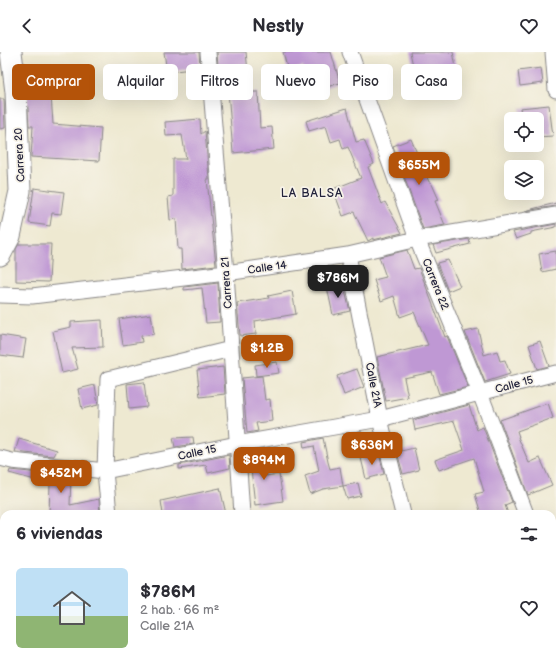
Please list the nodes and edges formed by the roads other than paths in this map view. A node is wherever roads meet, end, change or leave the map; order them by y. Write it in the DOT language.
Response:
graph roads {
  1 [pos="11,52"];
  2 [pos="208,52"];
  3 [pos="350,52"];
  4 [pos="553,52"];
  5 [pos="556,90"];
  6 [pos="556,215"];
  7 [pos="417,239"];
  8 [pos="0,255"];
  9 [pos="348,255"];
  10 [pos="226,273"];
  11 [pos="0,295"];
  12 [pos="231,349"];
  13 [pos="556,373"];
  14 [pos="480,393"];
  15 [pos="380,419"];
  16 [pos="237,444"];
  17 [pos="0,458"];
  18 [pos="105,471"];
  19 [pos="109,510"];
  20 [pos="242,510"];
  21 [pos="402,510"];
  22 [pos="524,510"];
  1 -- 8 [label="street, Carrera 20"];
  2 -- 10 [label="street, Carrera 21"];
  3 -- 7 [label="street, Carrera 22"];
  4 -- 5 [label="street"];
  6 -- 7 [label="street, Calle 14"];
  7 -- 9 [label="street, Calle 14"];
  7 -- 14 [label="street, Carrera 22"];
  9 -- 10 [label="street, Calle 14"];
  9 -- 15 [label="street, Calle 21A"];
  10 -- 11 [label="street, Calle 14"];
  10 -- 12 [label="street, Carrera 21"];
  12 -- 16 [label="street, Carrera 21"];
  12 -- 18 [label="street"];
  13 -- 14 [label="street, Calle 15"];
  14 -- 15 [label="street, Calle 15"];
  14 -- 22 [label="street, Carrera 22"];
  15 -- 16 [label="street, Calle 15"];
  15 -- 21 [label="street, Calle 21A"];
  16 -- 18 [label="street, Calle 15"];
  16 -- 20 [label="street, Carrera 21"];
  17 -- 18 [label="street, Calle 15"];
  18 -- 19 [label="street"];
}
